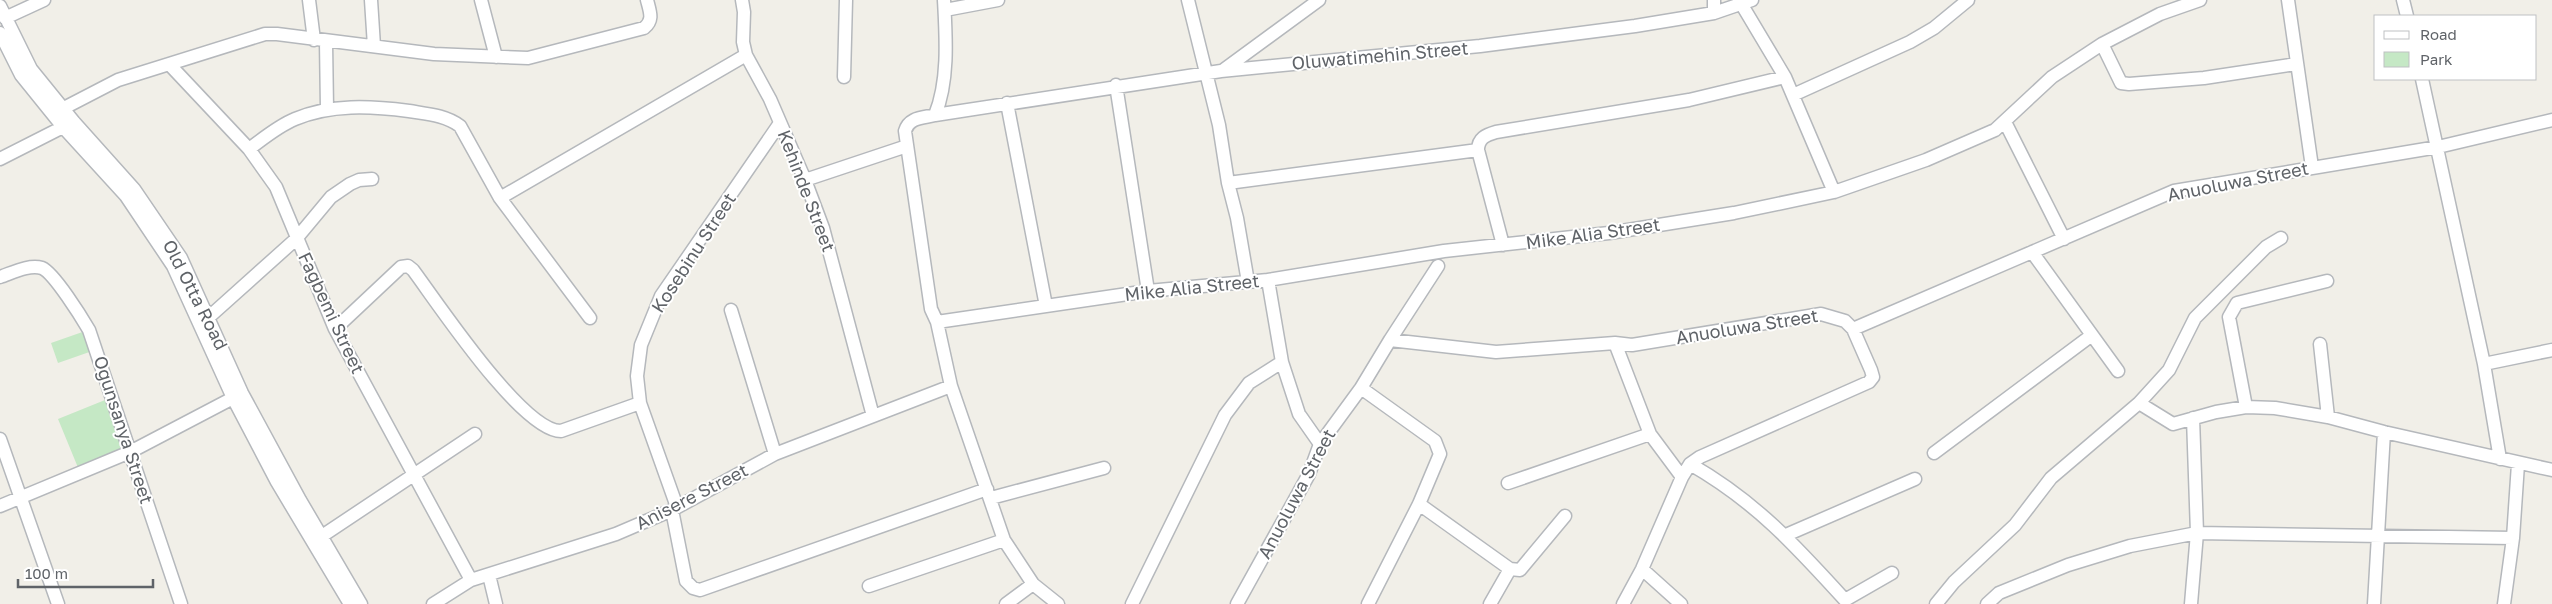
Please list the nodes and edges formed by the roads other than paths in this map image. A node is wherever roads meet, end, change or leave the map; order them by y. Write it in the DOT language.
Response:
graph roads {
  1 [pos="44,0"];
  2 [pos="309,0"];
  3 [pos="371,0"];
  4 [pos="481,0"];
  5 [pos="647,0"];
  6 [pos="742,0"];
  7 [pos="846,0"];
  8 [pos="998,0"];
  9 [pos="1188,0"];
  10 [pos="1319,0"];
  11 [pos="1968,0"];
  12 [pos="2200,0"];
  13 [pos="2288,0"];
  14 [pos="2403,0"];
  15 [pos="1747,3"];
  16 [pos="945,5"];
  17 [pos="0,6"];
  18 [pos="1714,6"];
  19 [pos="2407,15"];
  20 [pos="5,18"];
  21 [pos="1,37"];
  22 [pos="320,41"];
  23 [pos="2102,44"];
  24 [pos="374,46"];
  25 [pos="746,55"];
  26 [pos="496,57"];
  27 [pos="169,64"];
  28 [pos="2296,64"];
  29 [pos="1221,71"];
  30 [pos="1206,74"];
  31 [pos="844,77"];
  32 [pos="1785,77"];
  33 [pos="2422,80"];
  34 [pos="1116,86"];
  35 [pos="1793,95"];
  36 [pos="1007,103"];
  37 [pos="62,109"];
  38 [pos="327,109"];
  39 [pos="935,115"];
  40 [pos="2552,120"];
  41 [pos="2005,122"];
  42 [pos="780,123"];
  43 [pos="63,127"];
  44 [pos="907,146"];
  45 [pos="2438,147"];
  46 [pos="249,149"];
  47 [pos="1478,150"];
  48 [pos="0,159"];
  49 [pos="2312,168"];
  50 [pos="372,179"];
  51 [pos="806,180"];
  52 [pos="1228,183"];
  53 [pos="1834,192"];
  54 [pos="500,198"];
  55 [pos="296,238"];
  56 [pos="2281,238"];
  57 [pos="2064,239"];
  58 [pos="1503,245"];
  59 [pos="2032,252"];
  60 [pos="1438,266"];
  61 [pos="0,277"];
  62 [pos="1268,280"];
  63 [pos="1248,282"];
  64 [pos="2327,282"];
  65 [pos="1148,291"];
  66 [pos="1046,306"];
  67 [pos="730,310"];
  68 [pos="209,317"];
  69 [pos="590,318"];
  70 [pos="937,322"];
  71 [pos="335,329"];
  72 [pos="1853,329"];
  73 [pos="2092,335"];
  74 [pos="1390,340"];
  75 [pos="1615,344"];
  76 [pos="2320,344"];
  77 [pos="2552,350"];
  78 [pos="1282,362"];
  79 [pos="2484,364"];
  80 [pos="2118,371"];
  81 [pos="951,386"];
  82 [pos="1361,388"];
  83 [pos="233,398"];
  84 [pos="640,403"];
  85 [pos="2139,403"];
  86 [pos="2246,407"];
  87 [pos="873,416"];
  88 [pos="2328,417"];
  89 [pos="2193,418"];
  90 [pos="2384,432"];
  91 [pos="476,434"];
  92 [pos="1650,434"];
  93 [pos="0,439"];
  94 [pos="1320,444"];
  95 [pos="130,452"];
  96 [pos="1934,453"];
  97 [pos="775,454"];
  98 [pos="2500,459"];
  99 [pos="1690,464"];
  100 [pos="2518,464"];
  101 [pos="1104,468"];
  102 [pos="2552,470"];
  103 [pos="415,476"];
  104 [pos="1682,477"];
  105 [pos="1915,479"];
  106 [pos="1508,483"];
  107 [pos="989,493"];
  108 [pos="19,498"];
  109 [pos="296,503"];
  110 [pos="1419,504"];
  111 [pos="0,506"];
  112 [pos="675,509"];
  113 [pos="1565,516"];
  114 [pos="2197,533"];
  115 [pos="2376,534"];
  116 [pos="1786,535"];
  117 [pos="322,536"];
  118 [pos="2513,538"];
  119 [pos="1004,540"];
  120 [pos="1510,569"];
  121 [pos="1642,569"];
  122 [pos="1892,573"];
  123 [pos="488,575"];
  124 [pos="471,580"];
  125 [pos="1033,584"];
  126 [pos="869,586"];
  127 [pos="1846,602"];
  128 [pos="58,604"];
  129 [pos="181,604"];
  130 [pos="350,604"];
  131 [pos="361,604"];
  132 [pos="433,604"];
  133 [pos="496,604"];
  134 [pos="1006,604"];
  135 [pos="1058,604"];
  136 [pos="1132,604"];
  137 [pos="1237,604"];
  138 [pos="1368,604"];
  139 [pos="1490,604"];
  140 [pos="1623,604"];
  141 [pos="1681,604"];
  142 [pos="1936,604"];
  143 [pos="1987,604"];
  144 [pos="2192,604"];
  145 [pos="2374,604"];
  146 [pos="2504,604"];
  1 -- 20 [label="street"];
  2 -- 22 [label="street"];
  3 -- 24 [label="street"];
  4 -- 26 [label="street"];
  5 -- 26 [label="street"];
  6 -- 25 [label="street, Kehinde Street"];
  7 -- 31 [label="street"];
  8 -- 16 [label="street"];
  9 -- 30 [label="street"];
  10 -- 29 [label="street"];
  11 -- 35 [label="street"];
  12 -- 23 [label="street, Mike Alia Street"];
  13 -- 28 [label="street"];
  14 -- 19 [label="street"];
  15 -- 18 [label="street, Oluwatimehin Street"];
  15 -- 32 [label="street"];
  16 -- 39 [label="street"];
  17 -- 20 [label="street, Old Otta Road"];
  18 -- 29 [label="street, Oluwatimehin Street"];
  20 -- 37 [label="street, Old Otta Road"];
  21 -- 43 [label="street, Old Otta Road"];
  22 -- 24 [label="street"];
  22 -- 27 [label="street"];
  22 -- 38 [label="street"];
  23 -- 28 [label="street"];
  23 -- 41 [label="street, Mike Alia Street"];
  24 -- 26 [label="street"];
  25 -- 42 [label="street, Kehinde Street"];
  25 -- 54 [label="street"];
  27 -- 37 [label="street"];
  27 -- 46 [label="street, Fagbemi Street"];
  28 -- 49 [label="street"];
  29 -- 30 [label="street, Oluwatimehin Street"];
  30 -- 34 [label="street, Oluwatimehin Street"];
  30 -- 52 [label="street"];
  32 -- 35 [label="street"];
  32 -- 47 [label="street"];
  33 -- 45 [label="street"];
  34 -- 36 [label="street, Oluwatimehin Street"];
  34 -- 65 [label="street"];
  35 -- 53 [label="street"];
  36 -- 39 [label="street, Oluwatimehin Street"];
  36 -- 66 [label="street"];
  37 -- 68 [label="street, Old Otta Road"];
  38 -- 46 [label="street"];
  38 -- 54 [label="street"];
  39 -- 44 [label="street, Oluwatimehin Street"];
  40 -- 45 [label="street, Anuoluwa Street"];
  41 -- 53 [label="street, Mike Alia Street"];
  41 -- 57 [label="street"];
  42 -- 51 [label="street, Kehinde Street"];
  42 -- 84 [label="street, Kosebinu Street"];
  43 -- 48 [label="street"];
  43 -- 83 [label="street, Old Otta Road"];
  44 -- 51 [label="street"];
  44 -- 70 [label="street"];
  45 -- 49 [label="street, Anuoluwa Street"];
  45 -- 79 [label="street"];
  46 -- 55 [label="street, Fagbemi Street"];
  47 -- 52 [label="street"];
  47 -- 58 [label="street"];
  49 -- 57 [label="street, Anuoluwa Street"];
  50 -- 55 [label="street"];
  51 -- 87 [label="street, Kehinde Street"];
  52 -- 63 [label="street"];
  53 -- 58 [label="street, Mike Alia Street"];
  54 -- 69 [label="street"];
  55 -- 68 [label="street"];
  55 -- 71 [label="street, Fagbemi Street"];
  56 -- 85 [label="street"];
  57 -- 59 [label="street, Anuoluwa Street"];
  58 -- 62 [label="street, Mike Alia Street"];
  59 -- 72 [label="street, Anuoluwa Street"];
  59 -- 73 [label="street"];
  60 -- 74 [label="street"];
  61 -- 95 [label="street, Ogunsanya Street"];
  62 -- 63 [label="street, Mike Alia Street"];
  62 -- 78 [label="street"];
  63 -- 65 [label="street, Mike Alia Street"];
  64 -- 86 [label="street"];
  65 -- 66 [label="street, Mike Alia Street"];
  66 -- 70 [label="street, Mike Alia Street"];
  67 -- 97 [label="street"];
  68 -- 109 [label="street, Old Otta Road"];
  70 -- 81 [label="street"];
  71 -- 84 [label="street"];
  71 -- 103 [label="street, Fagbemi Street"];
  72 -- 75 [label="street, Anuoluwa Street"];
  72 -- 99 [label="street"];
  73 -- 80 [label="street"];
  73 -- 96 [label="street"];
  74 -- 75 [label="street, Anuoluwa Street"];
  74 -- 82 [label="street, Anuoluwa Street"];
  75 -- 92 [label="street"];
  76 -- 88 [label="street"];
  77 -- 79 [label="street"];
  78 -- 94 [label="street"];
  78 -- 136 [label="street"];
  79 -- 98 [label="street"];
  81 -- 87 [label="street, Anisere Street"];
  81 -- 107 [label="street"];
  82 -- 94 [label="street, Anuoluwa Street"];
  82 -- 110 [label="street"];
  83 -- 95 [label="street"];
  83 -- 109 [label="street, Old Otta Road"];
  84 -- 112 [label="street, Kosebinu Street"];
  85 -- 89 [label="street"];
  85 -- 142 [label="street"];
  86 -- 88 [label="street"];
  86 -- 89 [label="street"];
  87 -- 97 [label="street, Anisere Street"];
  88 -- 90 [label="street"];
  89 -- 114 [label="street"];
  90 -- 98 [label="street"];
  90 -- 115 [label="street"];
  91 -- 103 [label="street"];
  92 -- 104 [label="street"];
  92 -- 106 [label="street"];
  93 -- 108 [label="street"];
  94 -- 137 [label="street, Anuoluwa Street"];
  95 -- 108 [label="street"];
  95 -- 129 [label="street, Ogunsanya Street"];
  97 -- 112 [label="street, Anisere Street"];
  98 -- 100 [label="street"];
  99 -- 104 [label="street"];
  99 -- 116 [label="street"];
  100 -- 102 [label="street"];
  100 -- 118 [label="street"];
  101 -- 107 [label="street"];
  103 -- 117 [label="street"];
  103 -- 124 [label="street, Fagbemi Street"];
  104 -- 121 [label="street"];
  105 -- 116 [label="street"];
  107 -- 112 [label="street, Kosebinu Street"];
  107 -- 119 [label="street"];
  108 -- 111 [label="street"];
  108 -- 128 [label="street"];
  109 -- 117 [label="street, Old Otta Road"];
  109 -- 130 [label="street, Old Otta Road"];
  110 -- 120 [label="street"];
  110 -- 138 [label="street"];
  112 -- 123 [label="street, Anisere Street"];
  113 -- 120 [label="street"];
  114 -- 115 [label="street"];
  114 -- 143 [label="street"];
  114 -- 144 [label="street"];
  115 -- 118 [label="street"];
  115 -- 145 [label="street"];
  116 -- 127 [label="street"];
  117 -- 131 [label="street, Old Otta Road"];
  118 -- 146 [label="street"];
  119 -- 125 [label="street"];
  119 -- 126 [label="street"];
  120 -- 139 [label="street"];
  121 -- 140 [label="street"];
  121 -- 141 [label="street"];
  122 -- 127 [label="street"];
  123 -- 124 [label="street, Anisere Street"];
  123 -- 133 [label="street"];
  124 -- 132 [label="street, Anisere Street"];
  125 -- 134 [label="street"];
  125 -- 135 [label="street"];
}
